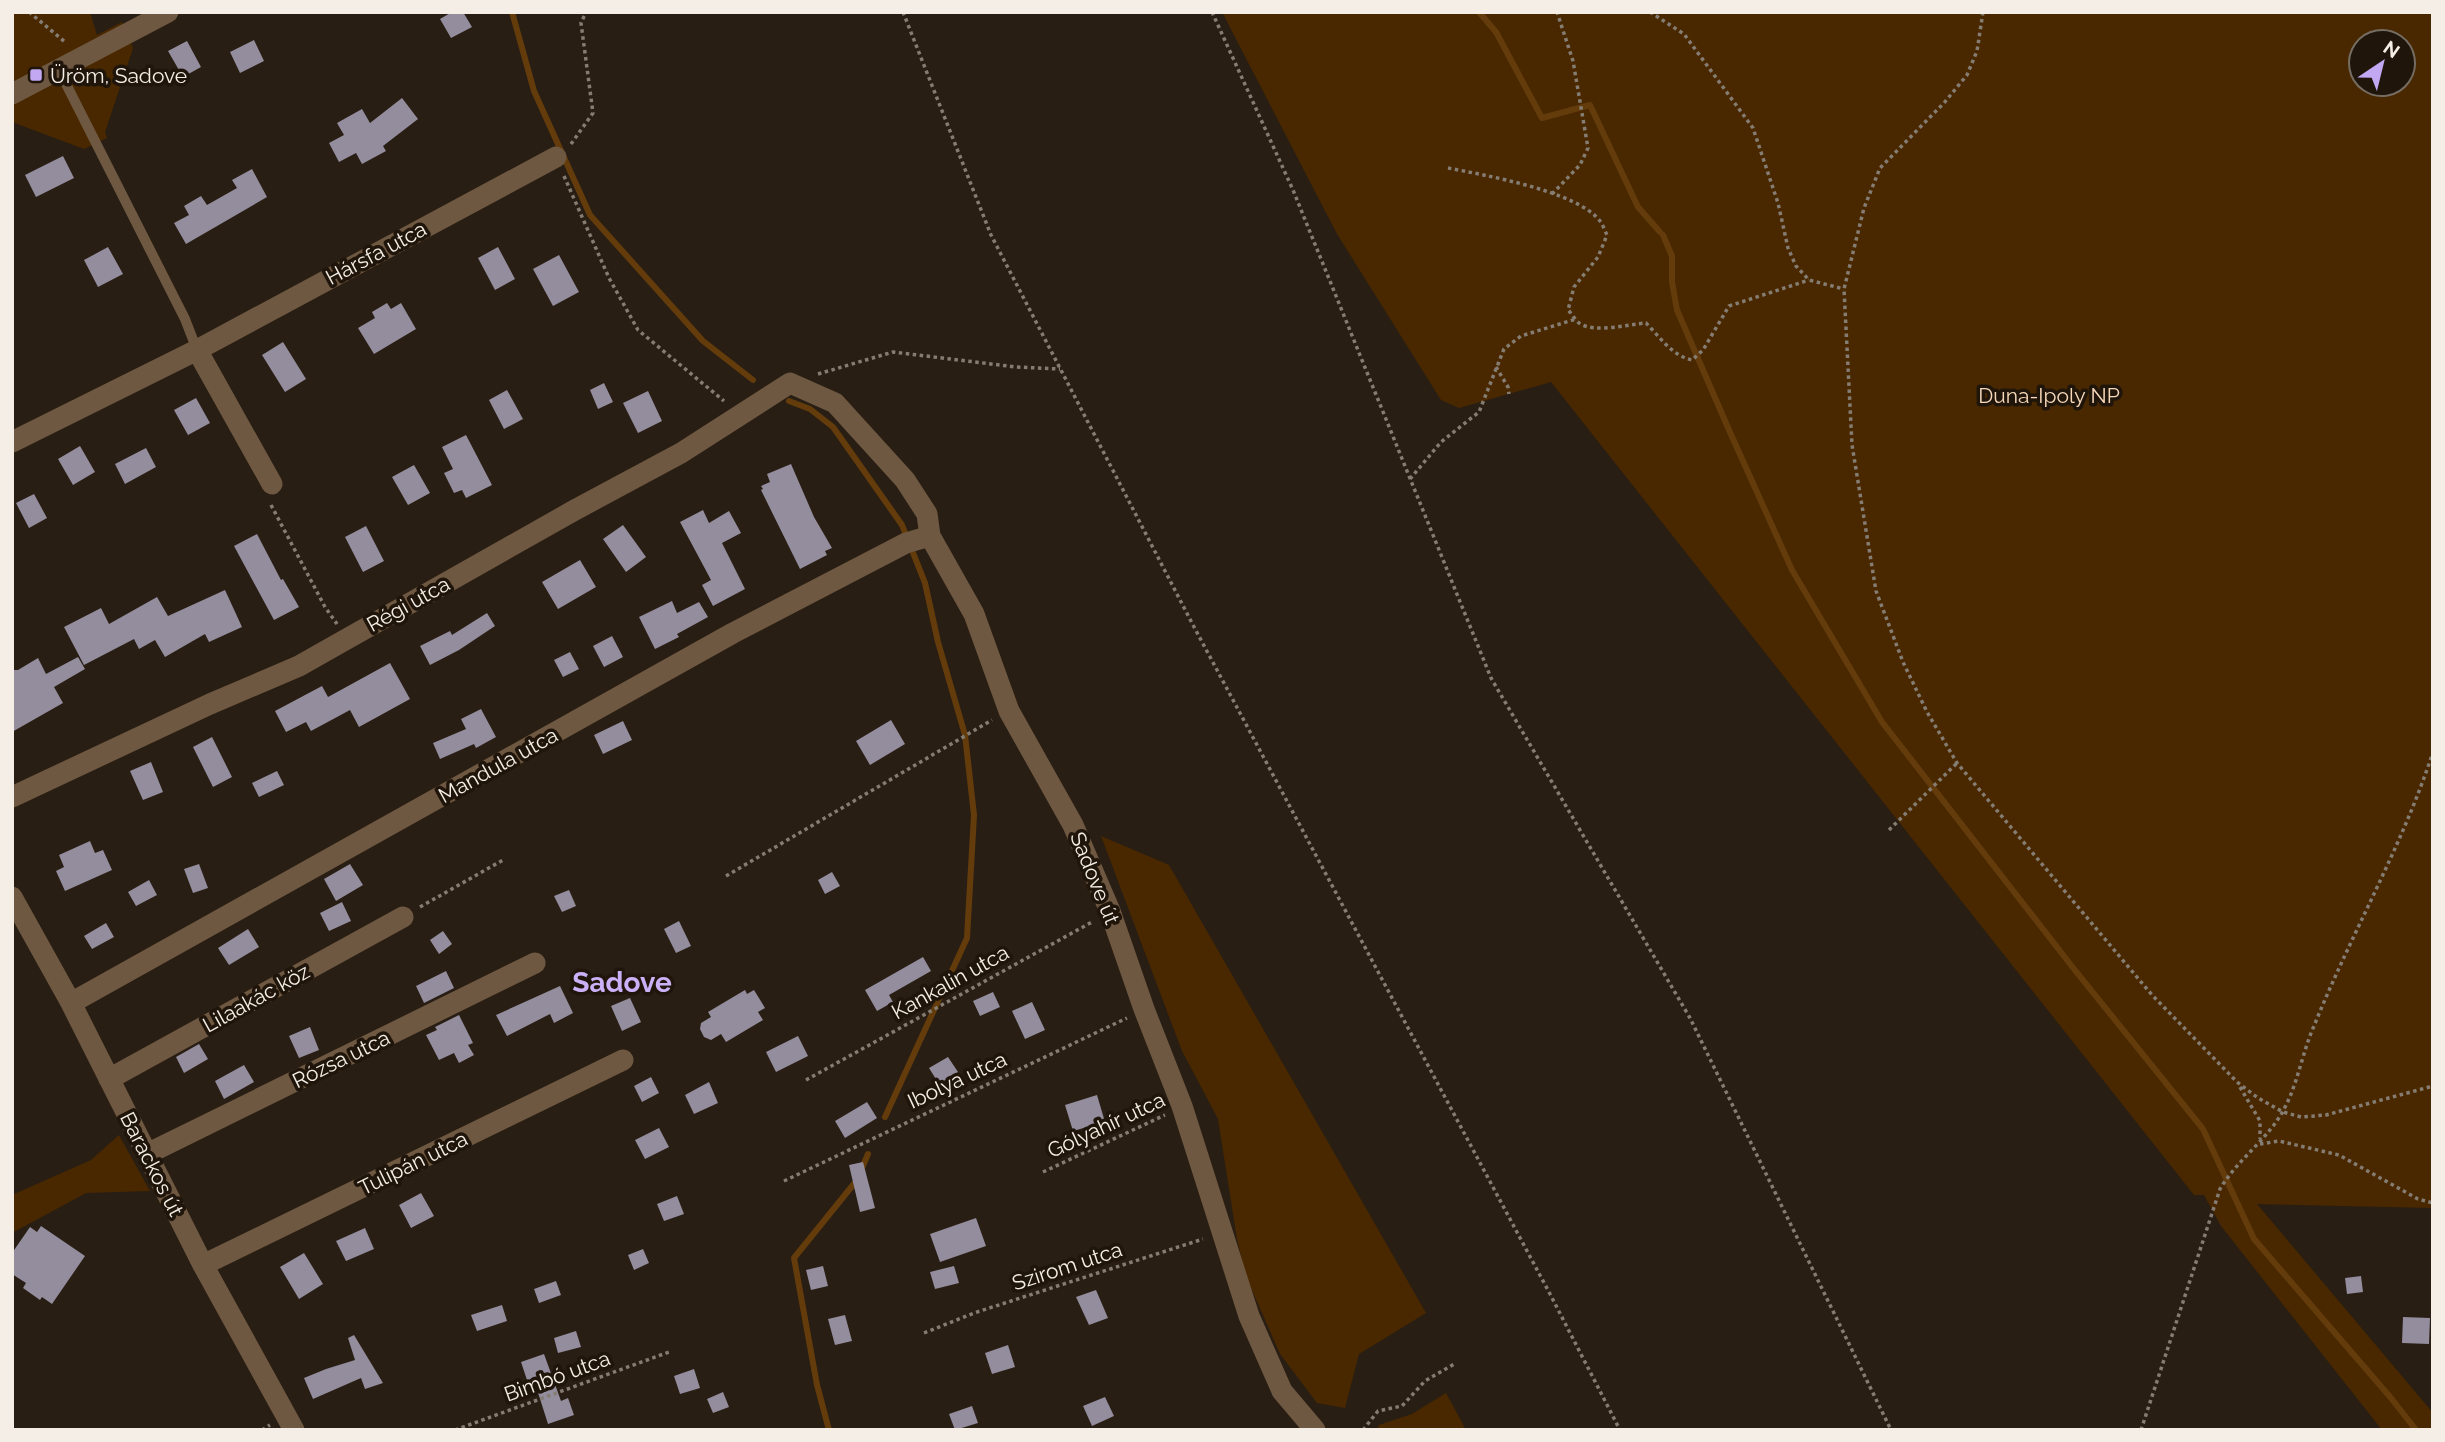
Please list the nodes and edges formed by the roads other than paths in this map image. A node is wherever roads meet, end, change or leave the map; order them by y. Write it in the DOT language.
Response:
graph roads {
  1 [pos="168,12"];
  2 [pos="67,65"];
  3 [pos="12,94"];
  4 [pos="556,157"];
  5 [pos="197,350"];
  6 [pos="790,383"];
  7 [pos="12,442"];
  8 [pos="272,484"];
  9 [pos="930,536"];
  10 [pos="12,797"];
  11 [pos="12,897"];
  12 [pos="403,917"];
  13 [pos="535,963"];
  14 [pos="71,1003"];
  15 [pos="622,1060"];
  16 [pos="109,1079"];
  17 [pos="147,1154"];
  18 [pos="203,1265"];
  19 [pos="294,1430"];
  20 [pos="1315,1430"];
  1 -- 2 [label="street"];
  2 -- 3 [label="street"];
  2 -- 5 [label="lane"];
  4 -- 5 [label="street, Hársfa utca"];
  5 -- 7 [label="street, Hársfa utca"];
  5 -- 8 [label="street"];
  6 -- 9 [label="street, Sadove út"];
  6 -- 10 [label="street, Régi utca"];
  9 -- 14 [label="street, Mandula utca"];
  9 -- 20 [label="street, Sadove út"];
  11 -- 14 [label="street, Barackos út"];
  12 -- 16 [label="street, Lilaakác köz"];
  13 -- 17 [label="street, Rózsa utca"];
  14 -- 16 [label="street, Barackos út"];
  15 -- 18 [label="street, Tulipán utca"];
  16 -- 17 [label="street, Barackos út"];
  17 -- 18 [label="street, Barackos út"];
  18 -- 19 [label="street, Barackos út"];
}
